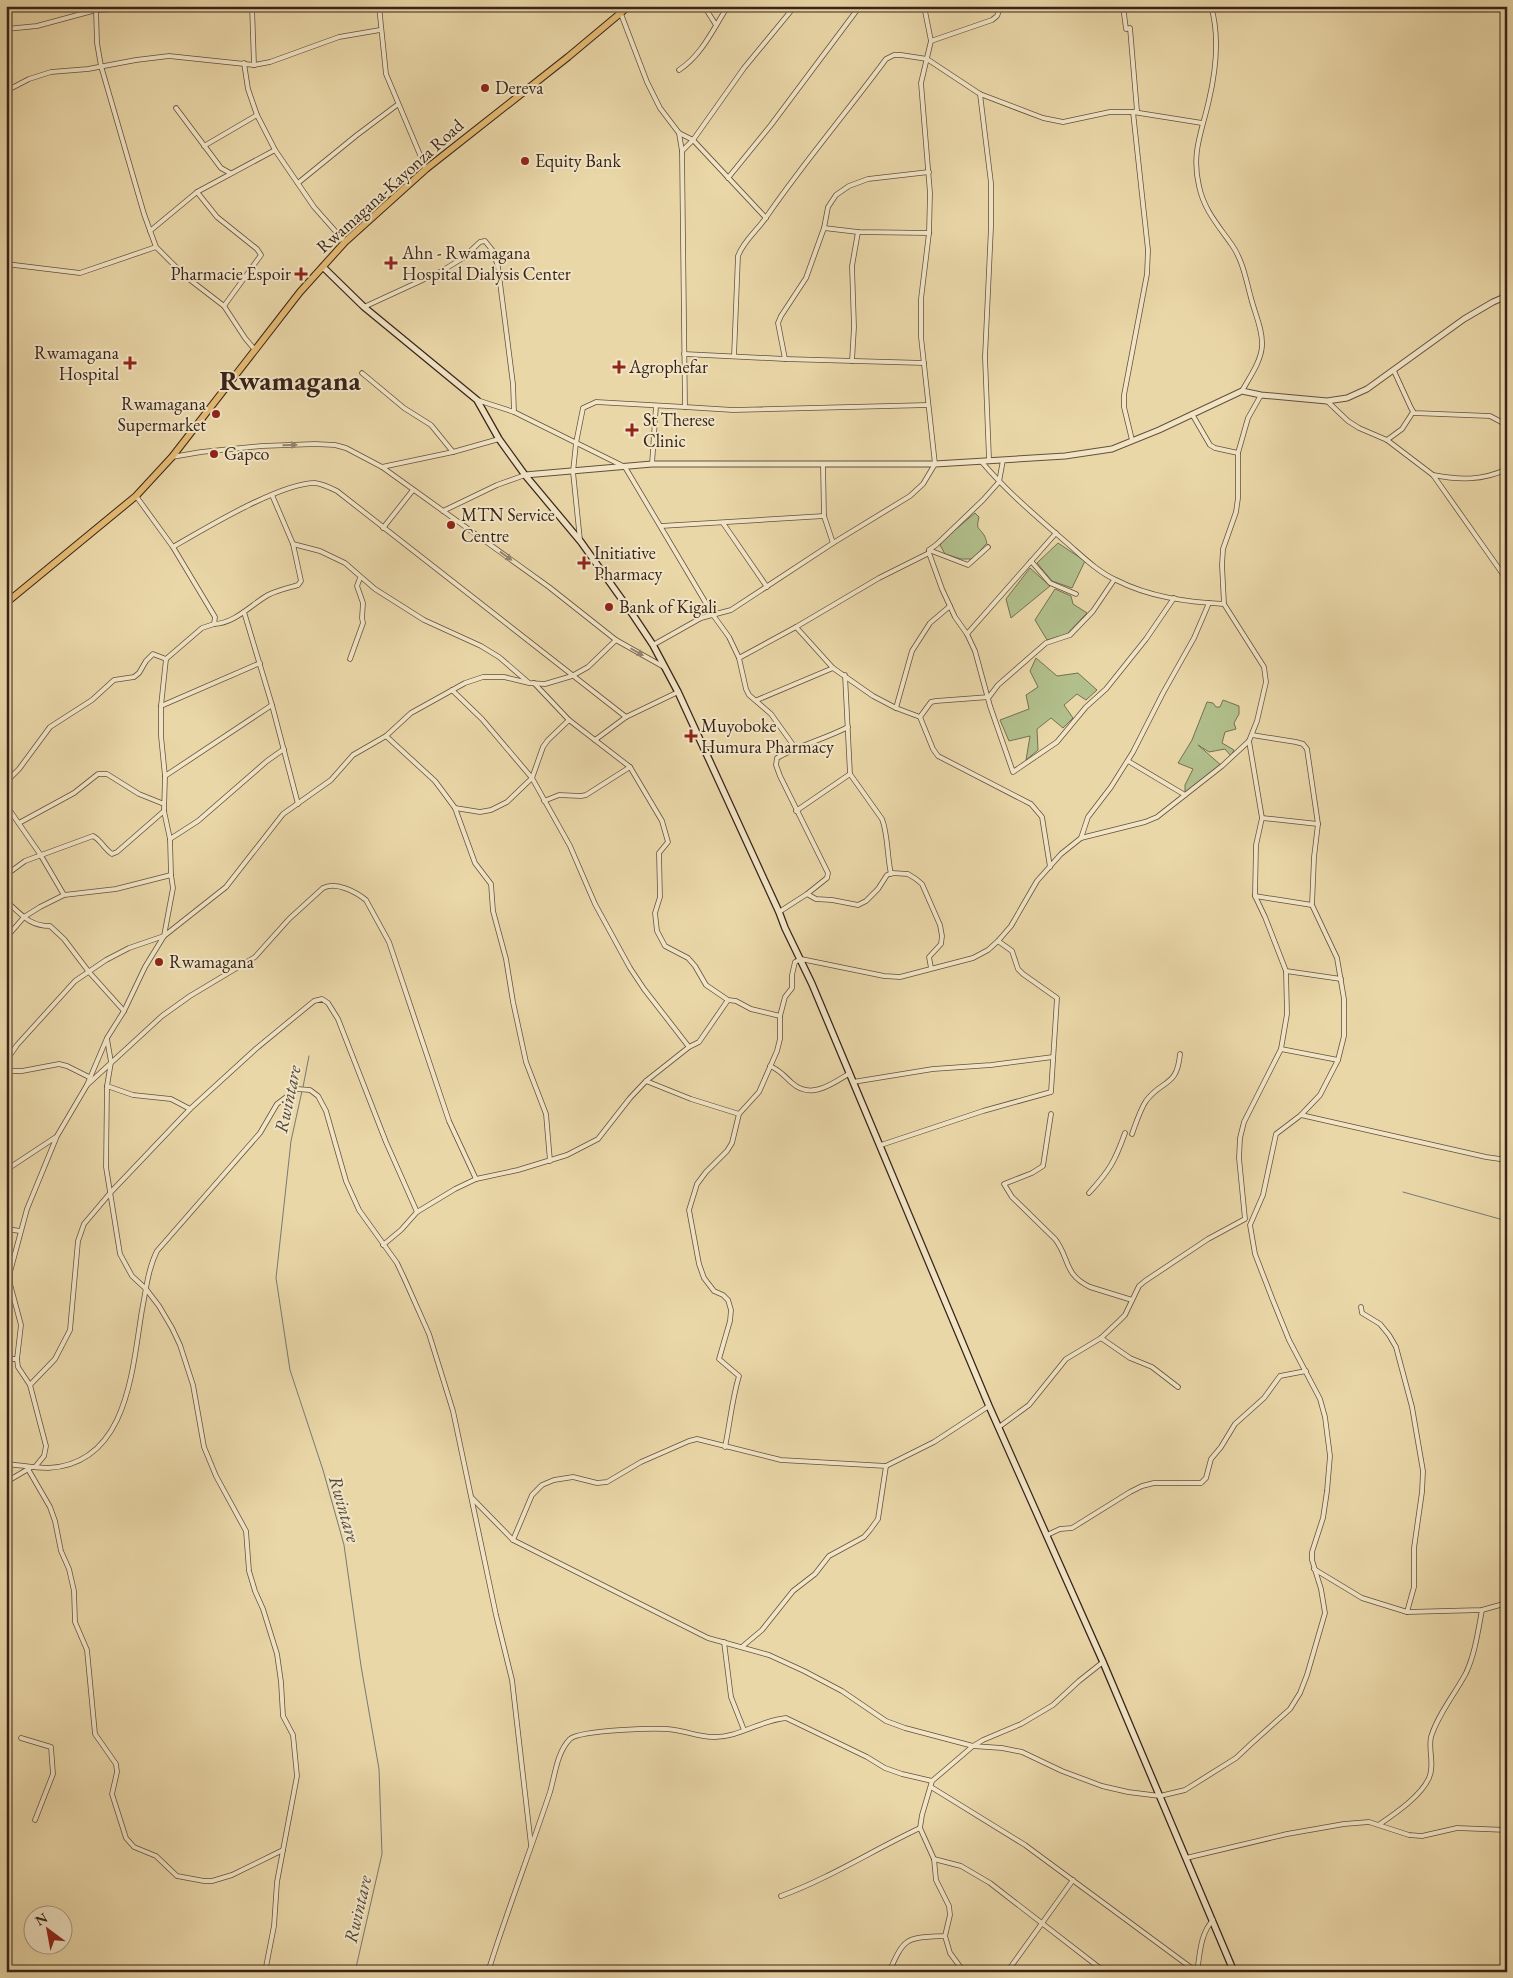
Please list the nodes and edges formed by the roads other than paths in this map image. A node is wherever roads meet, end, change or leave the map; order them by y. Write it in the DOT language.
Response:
graph roads {
  1 [pos="176,6"];
  2 [pos="252,6"];
  3 [pos="379,6"];
  4 [pos="629,6"];
  5 [pos="704,6"];
  6 [pos="728,6"];
  7 [pos="795,6"];
  8 [pos="860,6"];
  9 [pos="924,6"];
  10 [pos="1001,6"];
  11 [pos="1123,6"];
  12 [pos="1211,6"];
  13 [pos="94,8"];
  14 [pos="621,14"];
  15 [pos="716,25"];
  16 [pos="6,29"];
  17 [pos="380,30"];
  18 [pos="931,40"];
  19 [pos="927,59"];
  20 [pos="244,63"];
  21 [pos="254,65"];
  22 [pos="102,66"];
  23 [pos="679,70"];
  24 [pos="6,91"];
  25 [pos="980,94"];
  26 [pos="398,105"];
  27 [pos="176,108"];
  28 [pos="1133,112"];
  29 [pos="257,115"];
  30 [pos="1202,123"];
  31 [pos="679,133"];
  32 [pos="693,140"];
  33 [pos="204,146"];
  34 [pos="275,150"];
  35 [pos="682,151"];
  36 [pos="221,168"];
  37 [pos="426,170"];
  38 [pos="929,172"];
  39 [pos="230,173"];
  40 [pos="728,178"];
  41 [pos="219,179"];
  42 [pos="298,183"];
  43 [pos="197,192"];
  44 [pos="766,218"];
  45 [pos="824,228"];
  46 [pos="150,231"];
  47 [pos="858,232"];
  48 [pos="929,233"];
  49 [pos="345,242"];
  50 [pos="156,247"];
  51 [pos="6,264"];
  52 [pos="323,267"];
  53 [pos="1507,296"];
  54 [pos="224,306"];
  55 [pos="364,307"];
  56 [pos="255,350"];
  57 [pos="684,354"];
  58 [pos="734,356"];
  59 [pos="785,359"];
  60 [pos="852,361"];
  61 [pos="924,363"];
  62 [pos="1394,371"];
  63 [pos="362,373"];
  64 [pos="1242,391"];
  65 [pos="1261,395"];
  66 [pos="477,400"];
  67 [pos="1327,401"];
  68 [pos="928,405"];
  69 [pos="656,406"];
  70 [pos="685,407"];
  71 [pos="514,412"];
  72 [pos="1413,412"];
  73 [pos="1192,414"];
  74 [pos="1507,425"];
  75 [pos="499,439"];
  76 [pos="1132,440"];
  77 [pos="1387,440"];
  78 [pos="576,442"];
  79 [pos="453,452"];
  80 [pos="1238,453"];
  81 [pos="172,458"];
  82 [pos="989,459"];
  83 [pos="1003,460"];
  84 [pos="981,461"];
  85 [pos="652,464"];
  86 [pos="936,464"];
  87 [pos="823,465"];
  88 [pos="382,467"];
  89 [pos="625,467"];
  90 [pos="1507,469"];
  91 [pos="573,472"];
  92 [pos="525,475"];
  93 [pos="1433,476"];
  94 [pos="999,482"];
  95 [pos="413,490"];
  96 [pos="272,495"];
  97 [pos="136,496"];
  98 [pos="443,511"];
  99 [pos="824,516"];
  100 [pos="723,523"];
  101 [pos="661,526"];
  102 [pos="383,528"];
  103 [pos="1056,533"];
  104 [pos="580,542"];
  105 [pos="833,543"];
  106 [pos="293,544"];
  107 [pos="173,546"];
  108 [pos="988,547"];
  109 [pos="929,551"];
  110 [pos="1031,561"];
  111 [pos="360,578"];
  112 [pos="1114,580"];
  113 [pos="1507,580"];
  114 [pos="767,587"];
  115 [pos="1076,594"];
  116 [pos="1174,598"];
  117 [pos="6,603"];
  118 [pos="1210,603"];
  119 [pos="1224,604"];
  120 [pos="950,606"];
  121 [pos="244,612"];
  122 [pos="713,615"];
  123 [pos="214,624"];
  124 [pos="796,628"];
  125 [pos="967,634"];
  126 [pos="616,640"];
  127 [pos="653,645"];
  128 [pos="738,658"];
  129 [pos="166,659"];
  130 [pos="350,659"];
  131 [pos="260,663"];
  132 [pos="833,668"];
  133 [pos="667,669"];
  134 [pos="572,676"];
  135 [pos="845,676"];
  136 [pos="532,683"];
  137 [pos="452,690"];
  138 [pos="678,692"];
  139 [pos="989,697"];
  140 [pos="757,700"];
  141 [pos="272,705"];
  142 [pos="161,706"];
  143 [pos="896,708"];
  144 [pos="626,717"];
  145 [pos="920,717"];
  146 [pos="569,720"];
  147 [pos="848,727"];
  148 [pos="1252,735"];
  149 [pos="386,736"];
  150 [pos="596,740"];
  151 [pos="1248,741"];
  152 [pos="284,749"];
  153 [pos="796,749"];
  154 [pos="1128,761"];
  155 [pos="710,763"];
  156 [pos="630,767"];
  157 [pos="850,774"];
  158 [pos="165,776"];
  159 [pos="532,778"];
  160 [pos="6,782"];
  161 [pos="1185,795"];
  162 [pos="544,801"];
  163 [pos="164,804"];
  164 [pos="298,804"];
  165 [pos="6,805"];
  166 [pos="455,808"];
  167 [pos="164,811"];
  168 [pos="796,811"];
  169 [pos="1262,818"];
  170 [pos="19,823"];
  171 [pos="1318,824"];
  172 [pos="1081,838"];
  173 [pos="170,839"];
  174 [pos="40,854"];
  175 [pos="1050,867"];
  176 [pos="891,874"];
  177 [pos="6,875"];
  178 [pos="171,875"];
  179 [pos="807,894"];
  180 [pos="64,895"];
  181 [pos="1255,896"];
  182 [pos="6,901"];
  183 [pos="1312,905"];
  184 [pos="779,912"];
  185 [pos="24,918"];
  186 [pos="164,936"];
  187 [pos="6,938"];
  188 [pos="790,938"];
  189 [pos="998,940"];
  190 [pos="801,959"];
  191 [pos="931,968"];
  192 [pos="1286,971"];
  193 [pos="89,972"];
  194 [pos="1340,979"];
  195 [pos="728,1000"];
  196 [pos="124,1011"];
  197 [pos="780,1016"];
  198 [pos="832,1031"];
  199 [pos="107,1038"];
  200 [pos="689,1047"];
  201 [pos="1281,1049"];
  202 [pos="1180,1054"];
  203 [pos="1053,1057"];
  204 [pos="1338,1060"];
  205 [pos="6,1061"];
  206 [pos="111,1062"];
  207 [pos="770,1066"];
  208 [pos="6,1071"];
  209 [pos="850,1073"];
  210 [pos="89,1077"];
  211 [pos="646,1081"];
  212 [pos="853,1082"];
  213 [pos="87,1085"];
  214 [pos="107,1086"];
  215 [pos="190,1109"];
  216 [pos="739,1114"];
  217 [pos="1051,1114"];
  218 [pos="1301,1115"];
  219 [pos="1125,1133"];
  220 [pos="1132,1134"];
  221 [pos="57,1136"];
  222 [pos="881,1145"];
  223 [pos="1507,1160"];
  224 [pos="550,1161"];
  225 [pos="6,1170"];
  226 [pos="476,1179"];
  227 [pos="111,1192"];
  228 [pos="1089,1193"];
  229 [pos="417,1212"];
  230 [pos="6,1228"];
  231 [pos="20,1231"];
  232 [pos="383,1245"];
  233 [pos="146,1289"];
  234 [pos="1132,1300"];
  235 [pos="1361,1307"];
  236 [pos="1101,1338"];
  237 [pos="6,1359"];
  238 [pos="17,1359"];
  239 [pos="1306,1371"];
  240 [pos="30,1385"];
  241 [pos="1178,1387"];
  242 [pos="989,1406"];
  243 [pos="999,1427"];
  244 [pos="725,1446"];
  245 [pos="6,1464"];
  246 [pos="886,1466"];
  247 [pos="32,1468"];
  248 [pos="6,1482"];
  249 [pos="472,1498"];
  250 [pos="1047,1535"];
  251 [pos="513,1540"];
  252 [pos="1314,1569"];
  253 [pos="1507,1602"];
  254 [pos="1482,1610"];
  255 [pos="1406,1612"];
  256 [pos="724,1642"];
  257 [pos="742,1646"];
  258 [pos="1103,1662"];
  259 [pos="744,1730"];
  260 [pos="21,1738"];
  261 [pos="973,1746"];
  262 [pos="932,1781"];
  263 [pos="931,1787"];
  264 [pos="1160,1796"];
  265 [pos="36,1820"];
  266 [pos="1380,1824"];
  267 [pos="920,1828"];
  268 [pos="1507,1830"];
  269 [pos="531,1845"];
  270 [pos="284,1850"];
  271 [pos="1186,1858"];
  272 [pos="934,1859"];
  273 [pos="1072,1880"];
  274 [pos="781,1896"];
  275 [pos="1213,1920"];
  276 [pos="1042,1924"];
  277 [pos="945,1936"];
  278 [pos="960,1966"];
  279 [pos="265,1972"];
  280 [pos="488,1972"];
  281 [pos="889,1972"];
  282 [pos="959,1972"];
  283 [pos="964,1972"];
  284 [pos="1008,1972"];
  285 [pos="1104,1972"];
  286 [pos="1234,1972"];
  1 -- 13 [label="street"];
  2 -- 21 [label="street"];
  3 -- 17 [label="street"];
  4 -- 14 [label="highway, Rwamagana-Kayonza Road"];
  5 -- 15 [label="street"];
  6 -- 15 [label="street"];
  7 -- 32 [label="street"];
  8 -- 40 [label="street"];
  9 -- 18 [label="street"];
  10 -- 18 [label="street"];
  11 -- 28 [label="street"];
  12 -- 30 [label="street"];
  13 -- 16 [label="street"];
  13 -- 22 [label="street"];
  14 -- 31 [label="street"];
  14 -- 37 [label="highway, Rwamagana-Kayonza Road"];
  15 -- 23 [label="street"];
  17 -- 21 [label="street"];
  17 -- 26 [label="street"];
  18 -- 19 [label="street"];
  19 -- 25 [label="street"];
  19 -- 38 [label="street"];
  19 -- 44 [label="street"];
  20 -- 21 [label="street"];
  20 -- 22 [label="street"];
  20 -- 29 [label="street"];
  22 -- 24 [label="street"];
  22 -- 46 [label="street"];
  25 -- 28 [label="street"];
  25 -- 82 [label="street"];
  26 -- 37 [label="street"];
  26 -- 42 [label="street"];
  27 -- 33 [label="street"];
  28 -- 30 [label="street"];
  28 -- 76 [label="street"];
  29 -- 33 [label="street"];
  29 -- 34 [label="street"];
  30 -- 64 [label="street"];
  31 -- 32 [label="street"];
  31 -- 35 [label="street"];
  32 -- 35 [label="street"];
  32 -- 40 [label="street"];
  33 -- 36 [label="street"];
  34 -- 39 [label="street"];
  34 -- 42 [label="street"];
  35 -- 57 [label="street"];
  36 -- 39 [label="street"];
  36 -- 41 [label="street"];
  37 -- 49 [label="highway, Rwamagana-Kayonza Road"];
  38 -- 45 [label="street"];
  38 -- 48 [label="street"];
  39 -- 41 [label="street"];
  40 -- 44 [label="street"];
  41 -- 43 [label="street"];
  42 -- 49 [label="street"];
  43 -- 46 [label="street"];
  43 -- 54 [label="street"];
  44 -- 58 [label="street"];
  45 -- 47 [label="street"];
  45 -- 59 [label="street"];
  46 -- 50 [label="street"];
  47 -- 48 [label="street"];
  47 -- 60 [label="street"];
  48 -- 61 [label="street"];
  49 -- 52 [label="highway, Rwamagana-Kayonza Road"];
  50 -- 51 [label="street"];
  50 -- 54 [label="street"];
  52 -- 55 [label="main road"];
  52 -- 56 [label="highway, Rwamagana-Kayonza Road"];
  53 -- 62 [label="street"];
  54 -- 56 [label="street"];
  55 -- 66 [label="main road"];
  55 -- 71 [label="street"];
  56 -- 81 [label="highway, Rwamagana-Kayonza Road"];
  57 -- 58 [label="street"];
  57 -- 70 [label="street"];
  58 -- 59 [label="street"];
  59 -- 60 [label="street"];
  60 -- 61 [label="street"];
  61 -- 68 [label="street"];
  62 -- 67 [label="street"];
  62 -- 72 [label="street"];
  63 -- 79 [label="street"];
  64 -- 65 [label="street"];
  64 -- 73 [label="street"];
  65 -- 67 [label="street"];
  65 -- 80 [label="street"];
  66 -- 71 [label="street"];
  66 -- 75 [label="main road"];
  67 -- 77 [label="street"];
  68 -- 70 [label="street"];
  68 -- 86 [label="street"];
  69 -- 70 [label="street"];
  69 -- 78 [label="street"];
  69 -- 85 [label="street"];
  71 -- 78 [label="street"];
  72 -- 74 [label="street"];
  72 -- 77 [label="street"];
  73 -- 76 [label="street"];
  73 -- 80 [label="street"];
  75 -- 79 [label="street"];
  75 -- 92 [label="main road"];
  76 -- 83 [label="street"];
  77 -- 93 [label="street"];
  78 -- 89 [label="street"];
  78 -- 91 [label="street"];
  79 -- 88 [label="street"];
  80 -- 119 [label="street"];
  81 -- 88 [label="street, one-way"];
  81 -- 97 [label="highway, Rwamagana-Kayonza Road"];
  82 -- 83 [label="street"];
  82 -- 84 [label="street"];
  83 -- 94 [label="street"];
  84 -- 86 [label="street"];
  84 -- 94 [label="street"];
  85 -- 87 [label="street"];
  85 -- 89 [label="street"];
  86 -- 87 [label="street"];
  86 -- 105 [label="street"];
  87 -- 99 [label="street"];
  88 -- 95 [label="street"];
  89 -- 91 [label="street"];
  89 -- 101 [label="street"];
  90 -- 93 [label="street"];
  91 -- 92 [label="street"];
  91 -- 104 [label="street"];
  92 -- 98 [label="street"];
  92 -- 104 [label="main road"];
  93 -- 113 [label="street"];
  94 -- 103 [label="street"];
  94 -- 109 [label="street"];
  95 -- 98 [label="street"];
  95 -- 102 [label="street"];
  96 -- 102 [label="street"];
  96 -- 106 [label="street"];
  96 -- 107 [label="street"];
  97 -- 107 [label="street"];
  97 -- 117 [label="highway, Rwamagana-Kayonza Road"];
  98 -- 126 [label="street, one-way"];
  99 -- 100 [label="street"];
  99 -- 105 [label="street"];
  100 -- 101 [label="street"];
  100 -- 114 [label="street"];
  101 -- 122 [label="street"];
  102 -- 134 [label="street"];
  103 -- 110 [label="street"];
  103 -- 112 [label="street"];
  104 -- 127 [label="main road"];
  105 -- 114 [label="street"];
  106 -- 111 [label="street"];
  106 -- 121 [label="street"];
  107 -- 123 [label="street"];
  108 -- 109 [label="street"];
  109 -- 120 [label="street"];
  109 -- 124 [label="street"];
  110 -- 115 [label="street"];
  110 -- 125 [label="street"];
  111 -- 130 [label="street"];
  111 -- 136 [label="street"];
  112 -- 116 [label="street"];
  112 -- 139 [label="street"];
  114 -- 122 [label="street"];
  116 -- 118 [label="street"];
  116 -- 139 [label="street"];
  118 -- 119 [label="street"];
  118 -- 154 [label="street"];
  119 -- 148 [label="street"];
  120 -- 125 [label="street"];
  120 -- 143 [label="street"];
  121 -- 123 [label="street"];
  121 -- 131 [label="street"];
  122 -- 127 [label="street"];
  122 -- 128 [label="street"];
  123 -- 129 [label="street"];
  124 -- 128 [label="street"];
  124 -- 132 [label="street"];
  125 -- 139 [label="street"];
  126 -- 133 [label="street, one-way"];
  126 -- 134 [label="street"];
  127 -- 133 [label="main road"];
  128 -- 140 [label="street"];
  129 -- 142 [label="street"];
  129 -- 160 [label="street"];
  131 -- 141 [label="street"];
  131 -- 142 [label="street"];
  132 -- 135 [label="street"];
  132 -- 140 [label="street"];
  133 -- 138 [label="main road"];
  134 -- 136 [label="street"];
  134 -- 144 [label="street"];
  135 -- 143 [label="street"];
  135 -- 147 [label="street"];
  136 -- 137 [label="street"];
  136 -- 146 [label="street"];
  137 -- 149 [label="street"];
  137 -- 159 [label="street"];
  138 -- 144 [label="street"];
  138 -- 155 [label="main road"];
  139 -- 145 [label="street"];
  140 -- 153 [label="street"];
  141 -- 152 [label="street"];
  141 -- 158 [label="street"];
  142 -- 158 [label="street"];
  143 -- 145 [label="street"];
  144 -- 150 [label="street"];
  145 -- 175 [label="street"];
  146 -- 150 [label="street"];
  146 -- 159 [label="street"];
  147 -- 153 [label="street"];
  147 -- 157 [label="street"];
  148 -- 151 [label="street"];
  148 -- 171 [label="street"];
  149 -- 164 [label="street"];
  149 -- 166 [label="street"];
  150 -- 156 [label="street"];
  151 -- 161 [label="street"];
  151 -- 169 [label="street"];
  152 -- 164 [label="street"];
  152 -- 173 [label="street"];
  153 -- 168 [label="street"];
  154 -- 161 [label="street"];
  154 -- 172 [label="street"];
  155 -- 184 [label="main road"];
  155 -- 188 [label="street"];
  156 -- 162 [label="street"];
  156 -- 195 [label="street"];
  157 -- 168 [label="street"];
  157 -- 176 [label="street"];
  158 -- 163 [label="street"];
  159 -- 162 [label="street"];
  159 -- 166 [label="street"];
  161 -- 172 [label="street"];
  162 -- 200 [label="street"];
  163 -- 167 [label="street"];
  163 -- 170 [label="street"];
  164 -- 186 [label="street"];
  165 -- 170 [label="street"];
  166 -- 224 [label="street"];
  167 -- 173 [label="street"];
  167 -- 174 [label="street"];
  168 -- 179 [label="street"];
  169 -- 171 [label="street"];
  169 -- 181 [label="street"];
  170 -- 174 [label="street"];
  171 -- 183 [label="street"];
  172 -- 175 [label="street"];
  173 -- 178 [label="street"];
  174 -- 177 [label="street"];
  174 -- 180 [label="street"];
  175 -- 189 [label="street"];
  176 -- 179 [label="street"];
  176 -- 191 [label="street"];
  178 -- 180 [label="street"];
  178 -- 186 [label="street"];
  179 -- 184 [label="street"];
  180 -- 185 [label="street"];
  181 -- 183 [label="street"];
  181 -- 192 [label="street"];
  182 -- 185 [label="street"];
  183 -- 194 [label="street"];
  184 -- 188 [label="main road"];
  185 -- 187 [label="street"];
  185 -- 193 [label="street"];
  186 -- 193 [label="street"];
  186 -- 196 [label="street"];
  188 -- 190 [label="main road"];
  188 -- 198 [label="street"];
  189 -- 191 [label="street"];
  189 -- 203 [label="street"];
  190 -- 191 [label="street"];
  190 -- 197 [label="street"];
  190 -- 198 [label="main road"];
  192 -- 194 [label="street"];
  192 -- 201 [label="street"];
  193 -- 196 [label="street"];
  193 -- 205 [label="street"];
  194 -- 204 [label="street"];
  195 -- 197 [label="street"];
  195 -- 200 [label="street"];
  196 -- 199 [label="street"];
  197 -- 207 [label="street"];
  198 -- 209 [label="main road"];
  199 -- 206 [label="street"];
  199 -- 210 [label="street"];
  200 -- 211 [label="street"];
  201 -- 204 [label="street"];
  201 -- 234 [label="street"];
  202 -- 220 [label="street"];
  203 -- 212 [label="street"];
  203 -- 222 [label="street"];
  204 -- 218 [label="street"];
  206 -- 213 [label="street"];
  206 -- 214 [label="street"];
  206 -- 226 [label="street"];
  207 -- 209 [label="street"];
  207 -- 216 [label="street"];
  208 -- 210 [label="street"];
  209 -- 212 [label="main road"];
  210 -- 213 [label="street"];
  211 -- 216 [label="street"];
  211 -- 224 [label="street"];
  212 -- 222 [label="main road"];
  213 -- 221 [label="street"];
  214 -- 215 [label="street"];
  214 -- 227 [label="street"];
  215 -- 227 [label="street"];
  215 -- 229 [label="street"];
  216 -- 244 [label="street"];
  217 -- 234 [label="street"];
  218 -- 223 [label="street"];
  218 -- 239 [label="street"];
  219 -- 228 [label="street"];
  221 -- 225 [label="street"];
  221 -- 231 [label="street"];
  222 -- 242 [label="main road"];
  224 -- 226 [label="street"];
  226 -- 229 [label="street"];
  227 -- 233 [label="street"];
  227 -- 240 [label="street"];
  229 -- 232 [label="street"];
  230 -- 231 [label="street"];
  231 -- 238 [label="street"];
  232 -- 233 [label="street"];
  232 -- 249 [label="street"];
  233 -- 247 [label="street"];
  233 -- 270 [label="street"];
  234 -- 236 [label="street"];
  235 -- 255 [label="street"];
  236 -- 241 [label="street"];
  236 -- 243 [label="street"];
  237 -- 238 [label="street"];
  238 -- 240 [label="street"];
  239 -- 250 [label="street"];
  239 -- 252 [label="street"];
  240 -- 247 [label="street"];
  242 -- 243 [label="main road"];
  242 -- 246 [label="street"];
  243 -- 250 [label="main road"];
  244 -- 246 [label="street"];
  244 -- 251 [label="street"];
  245 -- 247 [label="street"];
  246 -- 257 [label="street"];
  247 -- 248 [label="street"];
  247 -- 270 [label="street"];
  249 -- 251 [label="street"];
  249 -- 269 [label="street"];
  250 -- 258 [label="main road"];
  251 -- 256 [label="street"];
  252 -- 255 [label="street"];
  252 -- 264 [label="street"];
  253 -- 254 [label="street"];
  254 -- 255 [label="street"];
  254 -- 266 [label="street"];
  256 -- 257 [label="street"];
  256 -- 259 [label="street"];
  257 -- 261 [label="street"];
  258 -- 261 [label="street"];
  258 -- 264 [label="main road"];
  259 -- 262 [label="street"];
  259 -- 269 [label="street"];
  260 -- 265 [label="street"];
  261 -- 262 [label="street"];
  261 -- 264 [label="street"];
  262 -- 263 [label="street"];
  263 -- 267 [label="street"];
  263 -- 273 [label="street"];
  264 -- 271 [label="main road"];
  266 -- 268 [label="street"];
  266 -- 271 [label="street"];
  267 -- 272 [label="street"];
  267 -- 274 [label="street"];
  269 -- 280 [label="street"];
  270 -- 279 [label="street"];
  271 -- 275 [label="main road"];
  272 -- 276 [label="street"];
  272 -- 277 [label="street"];
  273 -- 275 [label="street"];
  273 -- 276 [label="street"];
  275 -- 286 [label="main road"];
  276 -- 284 [label="street"];
  276 -- 285 [label="street"];
  277 -- 278 [label="street"];
  277 -- 281 [label="street"];
  278 -- 282 [label="street"];
  278 -- 283 [label="street"];
}
